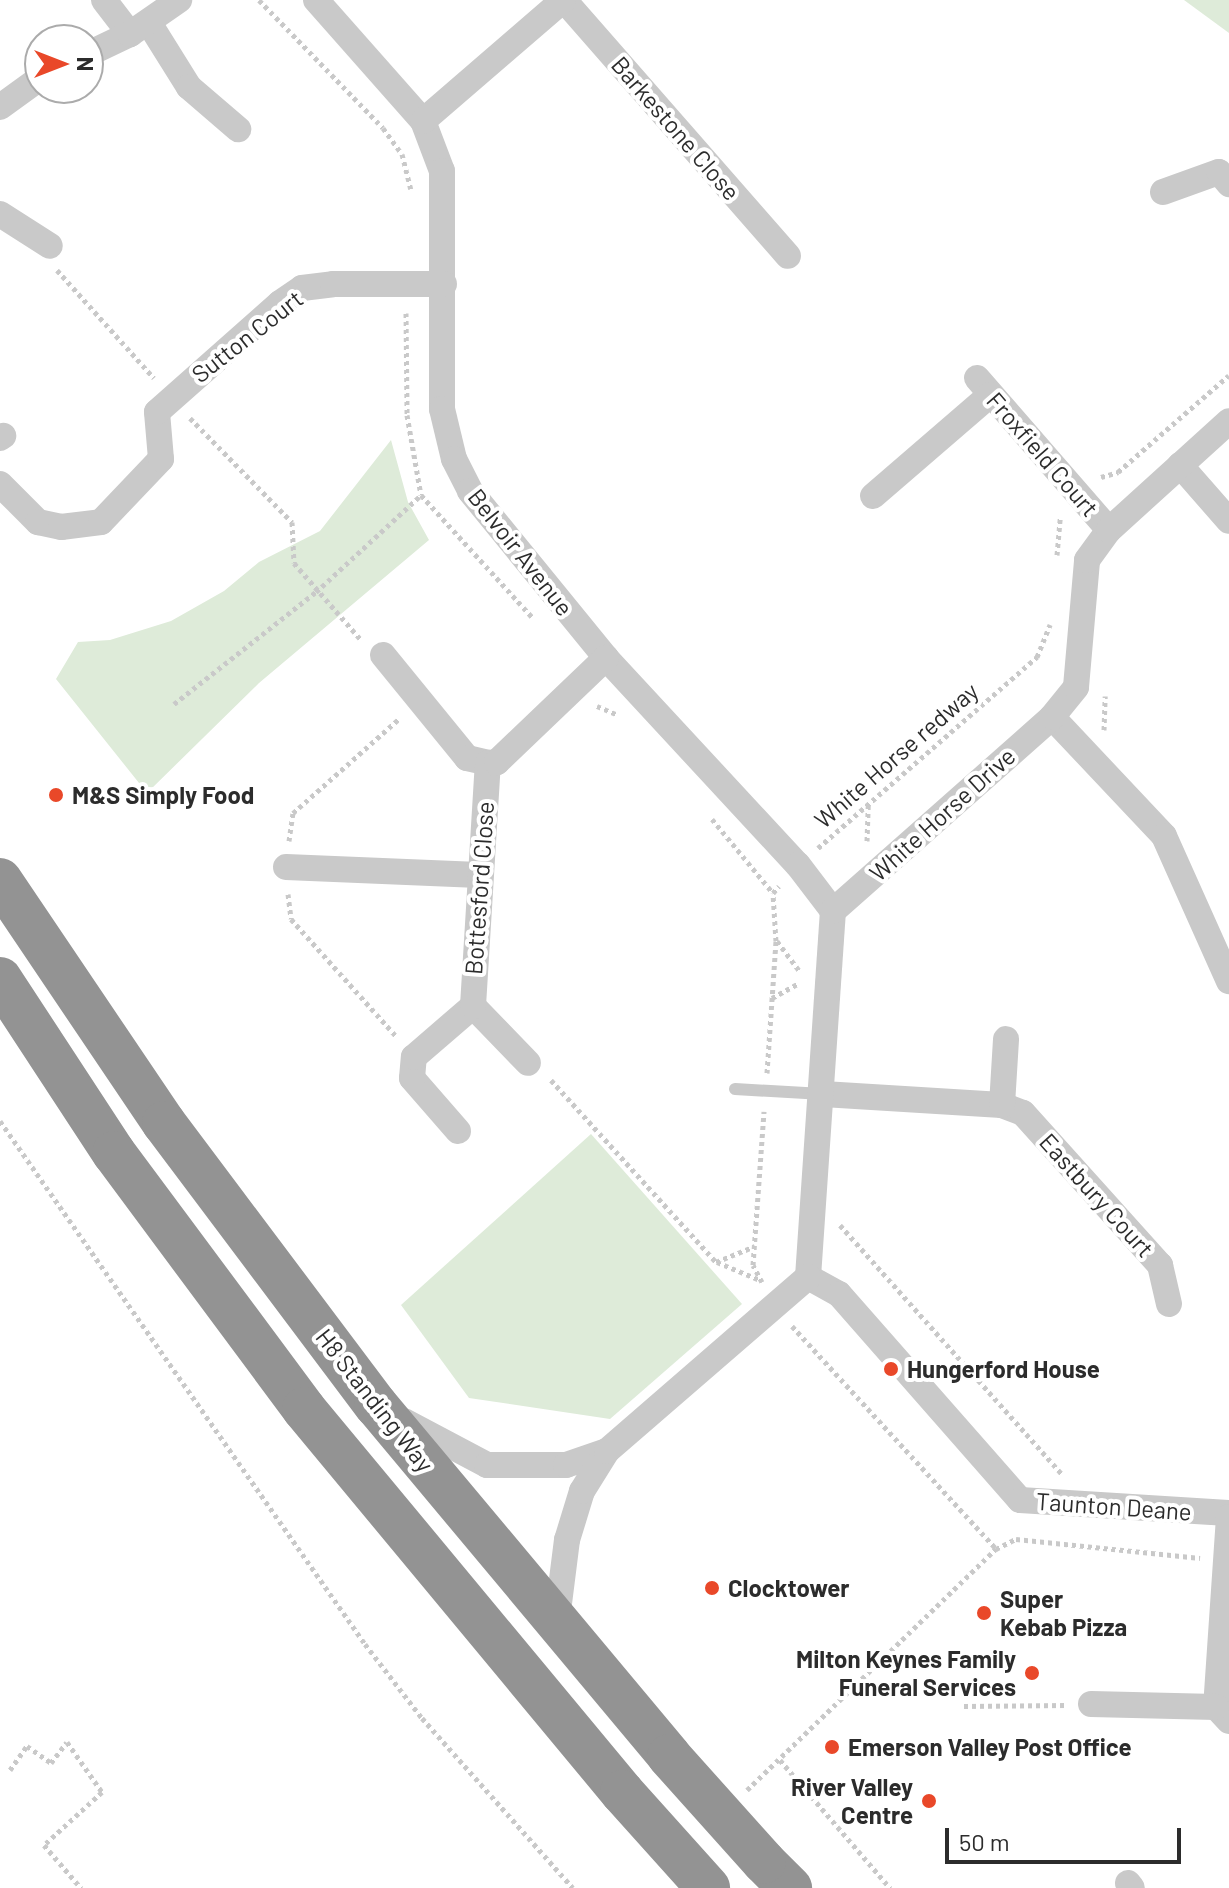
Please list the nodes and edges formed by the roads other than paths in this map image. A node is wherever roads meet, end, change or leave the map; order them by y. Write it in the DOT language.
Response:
graph roads {
  1 [pos="104,0"];
  2 [pos="179,0"];
  3 [pos="316,0"];
  4 [pos="564,0"];
  5 [pos="139,28"];
  6 [pos="104,46"];
  7 [pos="24,90"];
  8 [pos="0,107"];
  9 [pos="423,121"];
  10 [pos="238,129"];
  11 [pos="1229,184"];
  12 [pos="1163,192"];
  13 [pos="0,214"];
  14 [pos="50,246"];
  15 [pos="788,256"];
  16 [pos="444,284"];
  17 [pos="1229,421"];
  18 [pos="1180,465"];
  19 [pos="0,484"];
  20 [pos="873,496"];
  21 [pos="1229,521"];
  22 [pos="1109,530"];
  23 [pos="383,655"];
  24 [pos="606,658"];
  25 [pos="1052,717"];
  26 [pos="488,763"];
  27 [pos="286,867"];
  28 [pos="479,875"];
  29 [pos="0,880"];
  30 [pos="833,911"];
  31 [pos="0,979"];
  32 [pos="1229,981"];
  33 [pos="473,1006"];
  34 [pos="1006,1039"];
  35 [pos="528,1063"];
  36 [pos="735,1089"];
  37 [pos="823,1094"];
  38 [pos="1002,1105"];
  39 [pos="458,1131"];
  40 [pos="808,1277"];
  41 [pos="1169,1304"];
  42 [pos="376,1405"];
  43 [pos="607,1451"];
  44 [pos="1229,1515"];
  45 [pos="556,1627"];
  46 [pos="1091,1704"];
  47 [pos="1223,1714"];
  48 [pos="777,1875"];
  49 [pos="708,1888"];
  1 -- 5 [label="street"];
  2 -- 5 [label="street"];
  3 -- 9 [label="street, Belvoir Avenue"];
  4 -- 9 [label="street, Barkestone Close"];
  4 -- 15 [label="street, Barkestone Close"];
  5 -- 6 [label="street"];
  5 -- 10 [label="street"];
  7 -- 8 [label="street"];
  9 -- 16 [label="street, Belvoir Avenue"];
  11 -- 12 [label="street"];
  13 -- 14 [label="street"];
  16 -- 19 [label="street, Sutton Court"];
  16 -- 24 [label="street, Belvoir Avenue"];
  17 -- 18 [label="street, White Horse Drive"];
  18 -- 21 [label="street"];
  18 -- 22 [label="street, White Horse Drive"];
  20 -- 22 [label="street, Froxfield Court"];
  22 -- 25 [label="street, White Horse Drive"];
  23 -- 26 [label="street"];
  24 -- 26 [label="street"];
  24 -- 30 [label="street, Belvoir Avenue"];
  25 -- 30 [label="street, White Horse Drive"];
  25 -- 32 [label="street"];
  26 -- 28 [label="street, Bottesford Close"];
  27 -- 28 [label="street"];
  28 -- 33 [label="street, Bottesford Close"];
  29 -- 42 [label="highway, H8 Standing Way"];
  30 -- 37 [label="street"];
  31 -- 49 [label="highway, bridge"];
  33 -- 35 [label="street"];
  33 -- 39 [label="street, Bottesford Close"];
  34 -- 38 [label="street"];
  36 -- 37 [label="lane"];
  37 -- 38 [label="street, Eastbury Court"];
  37 -- 40 [label="street"];
  38 -- 41 [label="street, Eastbury Court"];
  40 -- 43 [label="street"];
  40 -- 44 [label="street, Taunton Deane"];
  42 -- 43 [label="street"];
  42 -- 45 [label="highway, H8 Standing Way"];
  43 -- 45 [label="street"];
  44 -- 47 [label="street"];
  45 -- 48 [label="highway, H8 Standing Way, bridge"];
  46 -- 47 [label="street"];
}
